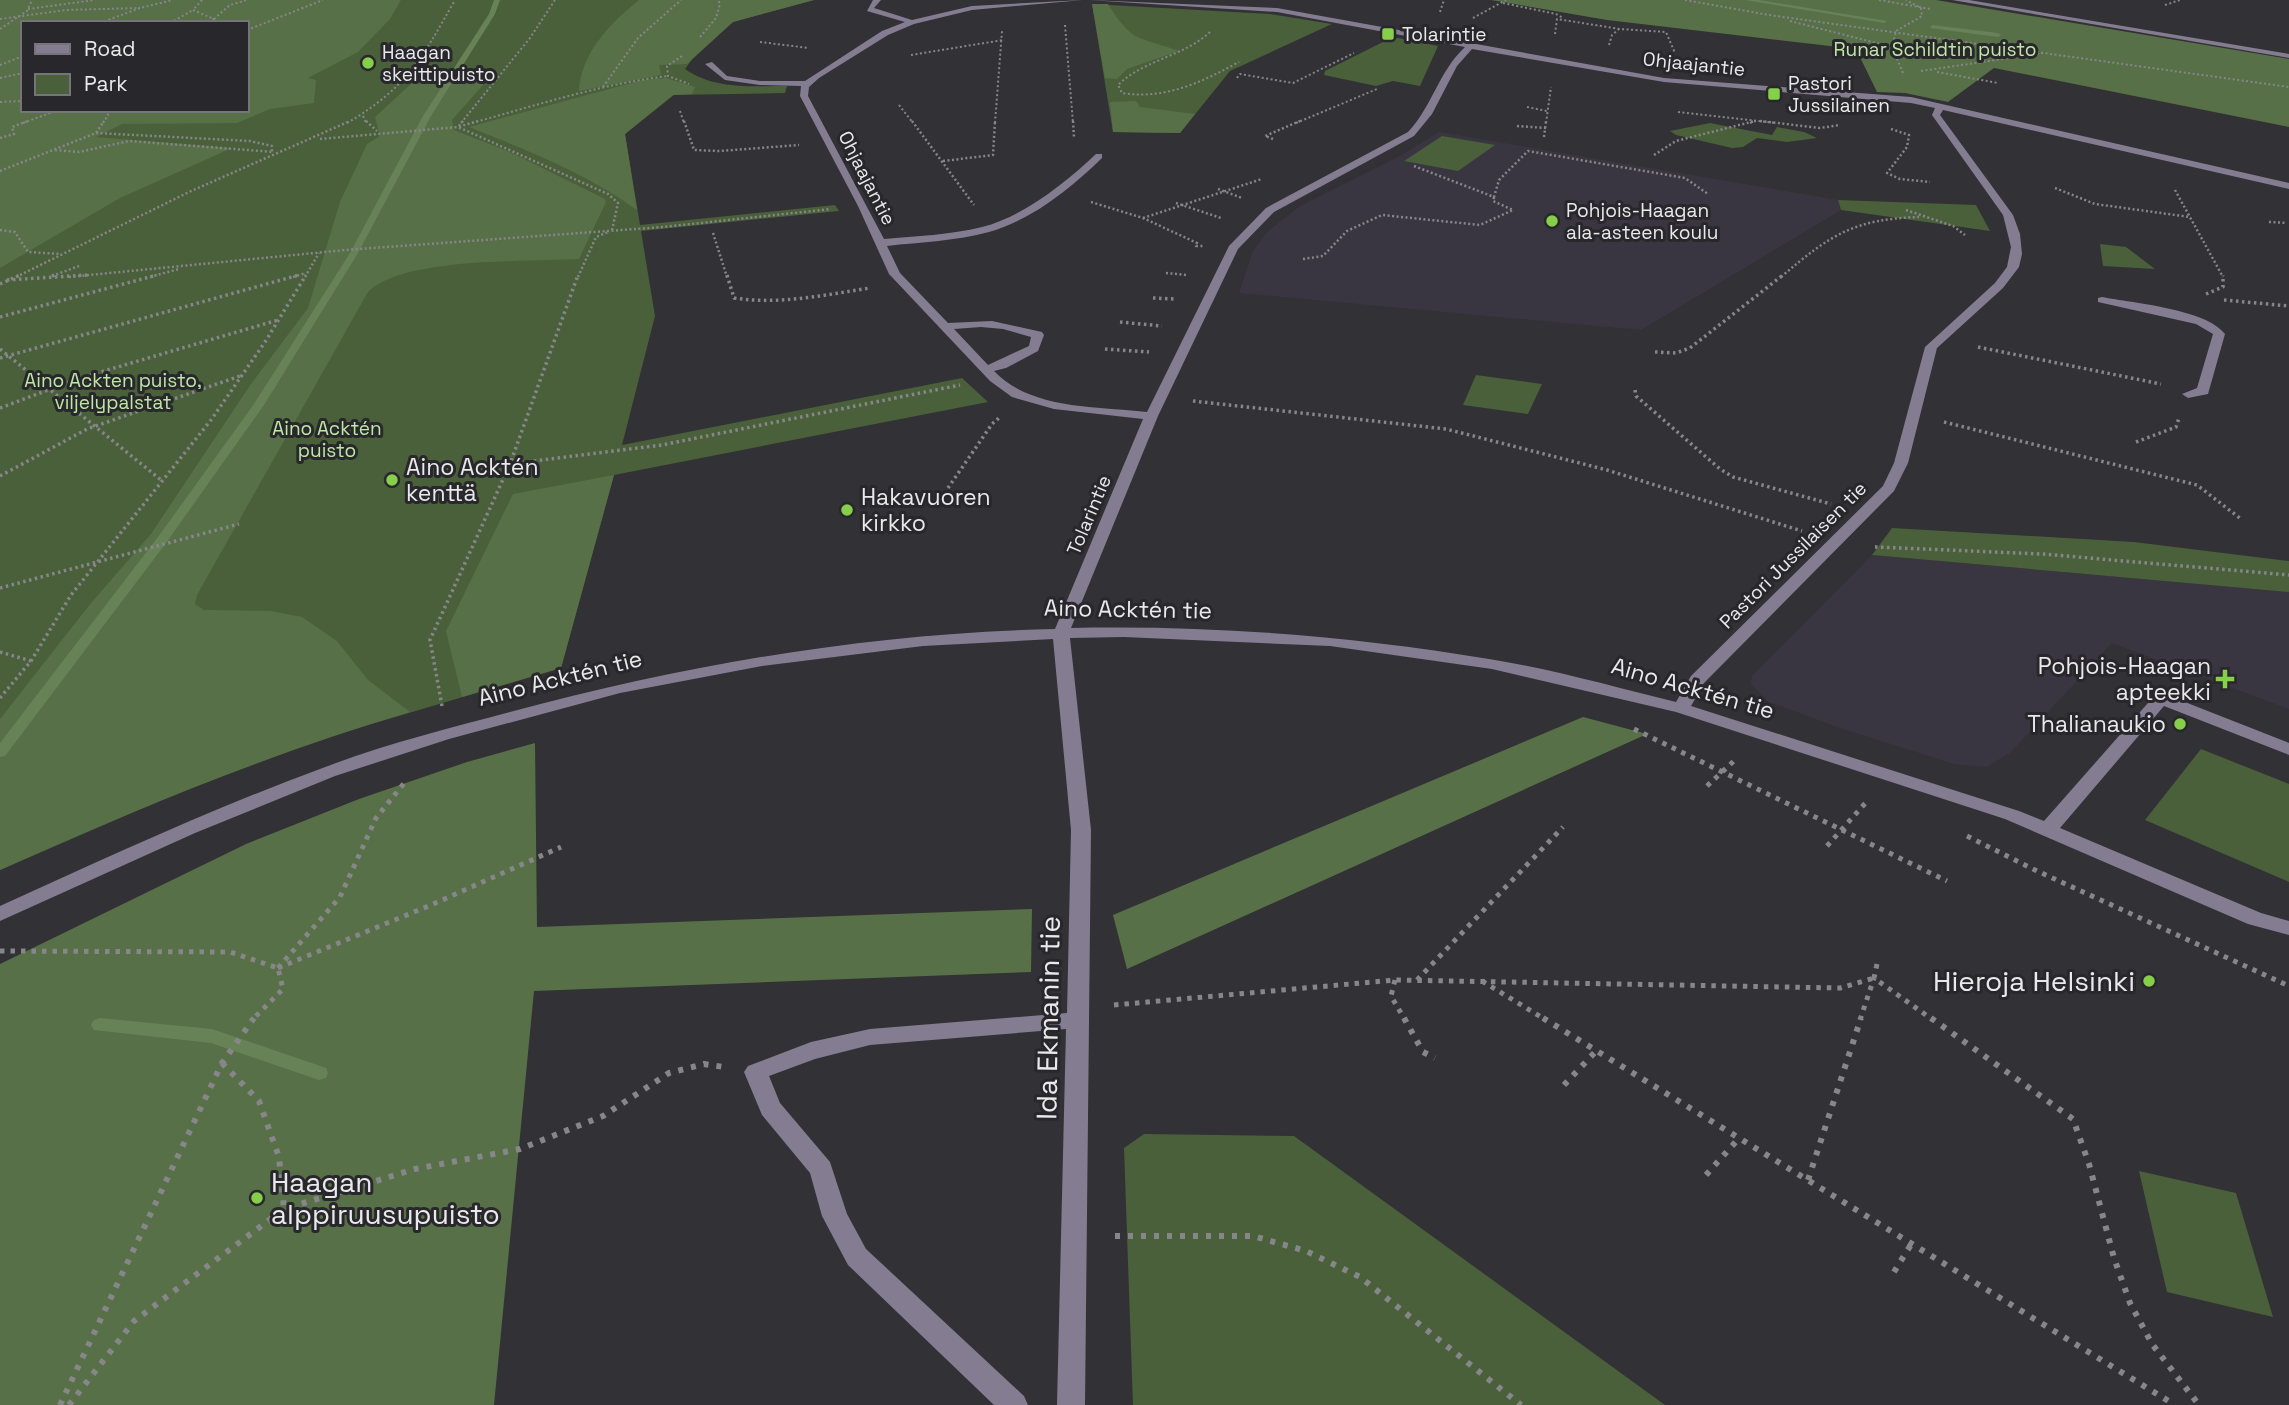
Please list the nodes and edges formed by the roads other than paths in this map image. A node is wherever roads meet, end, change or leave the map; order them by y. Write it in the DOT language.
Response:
graph roads {
  1 [pos="877,0"];
  2 [pos="1079,0"];
  3 [pos="1092,0"];
  4 [pos="1956,0"];
  5 [pos="1061,1"];
  6 [pos="1233,3"];
  7 [pos="971,4"];
  8 [pos="912,22"];
  9 [pos="1471,46"];
  10 [pos="2289,56"];
  11 [pos="709,64"];
  12 [pos="808,84"];
  13 [pos="1941,105"];
  14 [pos="1099,156"];
  15 [pos="2289,186"];
  16 [pos="881,243"];
  17 [pos="2102,300"];
  18 [pos="945,327"];
  19 [pos="989,373"];
  20 [pos="2188,394"];
  21 [pos="1151,416"];
  22 [pos="1061,633"];
  23 [pos="1681,708"];
  24 [pos="2289,749"];
  25 [pos="2049,828"];
  26 [pos="0,914"];
  27 [pos="2255,919"];
  28 [pos="2289,928"];
  29 [pos="2289,940"];
  30 [pos="1077,1020"];
  31 [pos="1014,1405"];
  32 [pos="1072,1405"];
  1 -- 8 [label="street"];
  2 -- 5 [label="street"];
  3 -- 6 [label="street, Ohjaajantie"];
  4 -- 10 [label="street"];
  5 -- 7 [label="street"];
  6 -- 9 [label="street, Ohjaajantie"];
  7 -- 8 [label="street"];
  8 -- 12 [label="street"];
  9 -- 13 [label="street, Ohjaajantie"];
  9 -- 21 [label="street, Tolarintie"];
  11 -- 12 [label="street"];
  12 -- 16 [label="street, Ohjaajantie"];
  13 -- 15 [label="street, Ohjaajantie"];
  13 -- 23 [label="street, Pastori Jussilaisen tie"];
  14 -- 16 [label="street"];
  16 -- 18 [label="street, Ohjaajantie"];
  17 -- 20 [label="street"];
  18 -- 19 [label="street, Ohjaajantie"];
  18 -- 19 [label="street"];
  19 -- 21 [label="street, Ohjaajantie"];
  21 -- 22 [label="street, Tolarintie"];
  22 -- 23 [label="street, Aino Acktén tie"];
  22 -- 26 [label="street, Aino Acktén tie"];
  22 -- 30 [label="street, Ida Ekmanin tie"];
  23 -- 25 [label="street, Aino Acktén tie"];
  24 -- 25 [label="street"];
  25 -- 27 [label="street, Aino Acktén tie"];
  27 -- 28 [label="street, Aino Acktén tie"];
  27 -- 29 [label="street, Aino Acktén tie"];
  30 -- 31 [label="street"];
  30 -- 32 [label="street, Ida Ekmanin tie"];
}
